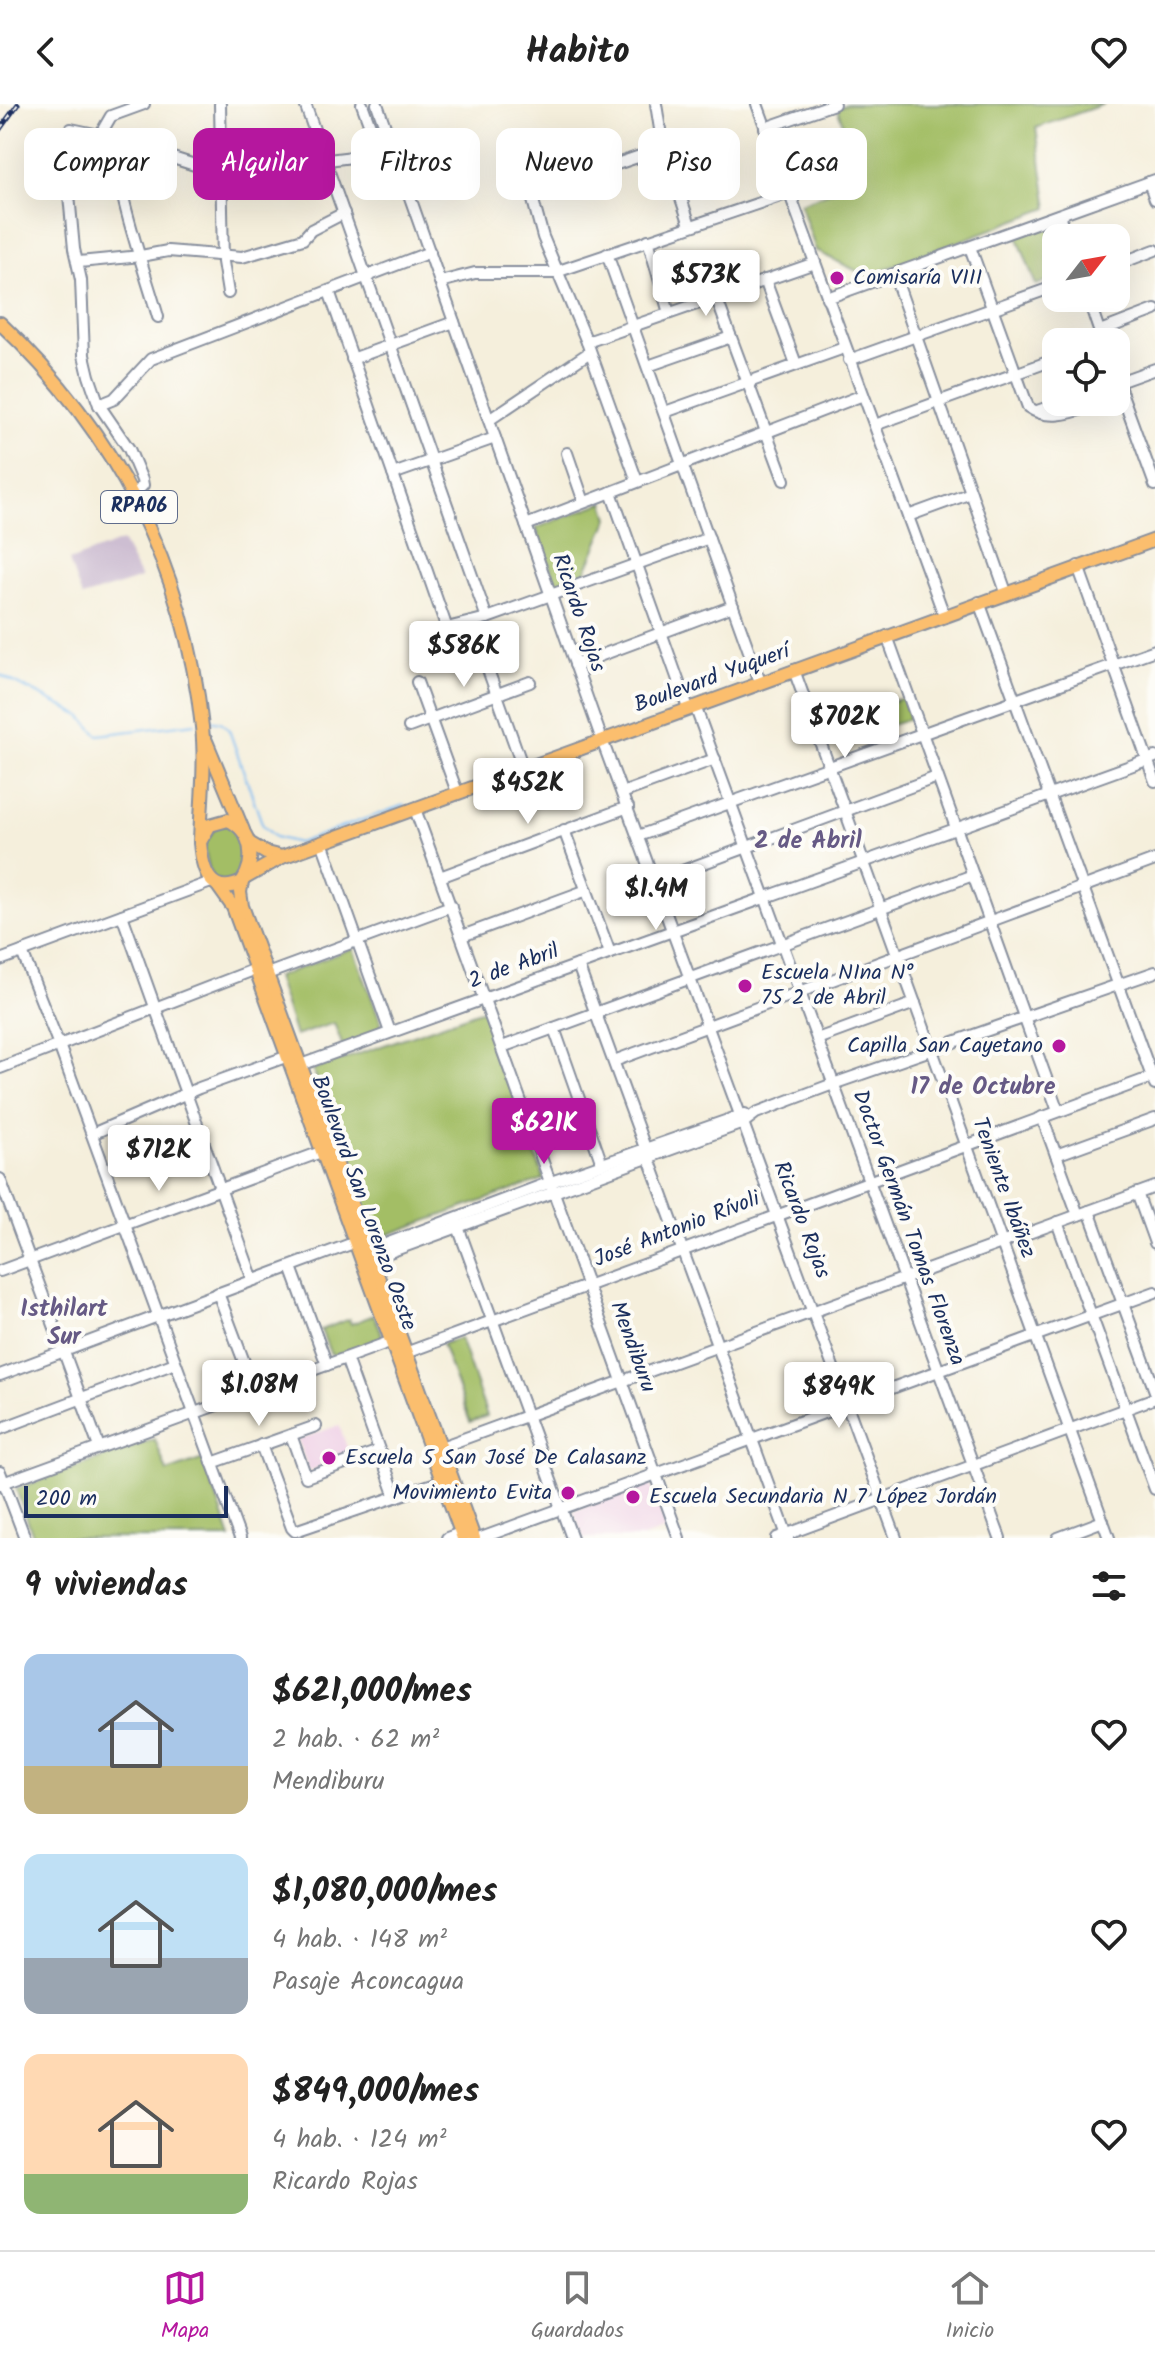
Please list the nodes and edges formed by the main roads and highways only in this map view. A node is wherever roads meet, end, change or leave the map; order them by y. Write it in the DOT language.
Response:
graph roads {
  1 [pos="0,323"];
  2 [pos="1155,540"];
  3 [pos="202,728"];
  4 [pos="243,830"];
  5 [pos="200,842"];
  6 [pos="249,843"];
  7 [pos="282,857"];
  8 [pos="243,880"];
  9 [pos="215,884"];
  10 [pos="261,971"];
  11 [pos="436,1449"];
  12 [pos="468,1537"];
  1 -- 3 [label="main road, RPA06"];
  2 -- 7 [label="main road, Boulevard Yuquerí"];
  3 -- 4 [label="main road, RPA06"];
  3 -- 5 [label="main road, RPA06"];
  4 -- 5 [label="main road"];
  4 -- 6 [label="main road, RPA06"];
  5 -- 9 [label="main road, RPA06"];
  6 -- 7 [label="main road"];
  6 -- 8 [label="main road"];
  7 -- 8 [label="main road, Boulevard Yuquerí"];
  8 -- 9 [label="main road"];
  8 -- 10 [label="main road, Boulevard San Lorenzo Oeste"];
  9 -- 10 [label="main road, Boulevard San Lorenzo Oeste"];
  10 -- 11 [label="main road, Boulevard San Lorenzo Oeste"];
  11 -- 12 [label="main road, Boulevard San Lorenzo Oeste"];
  11 -- 12 [label="main road, Boulevard San Lorenzo Oeste"];
}
